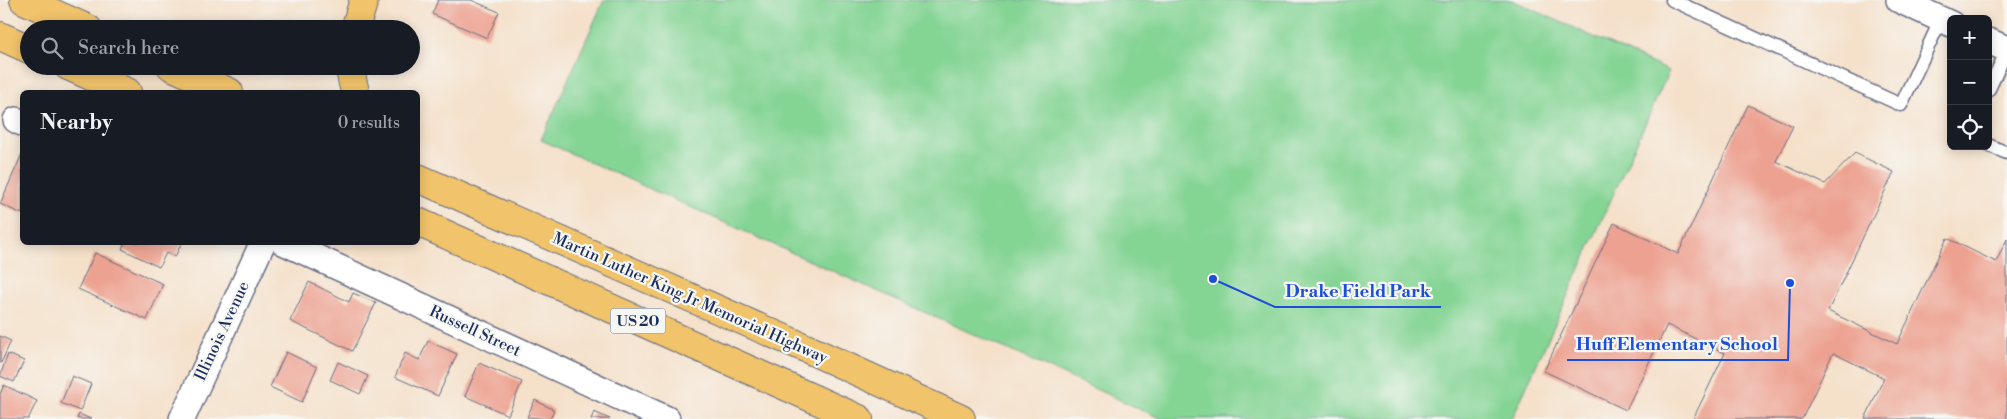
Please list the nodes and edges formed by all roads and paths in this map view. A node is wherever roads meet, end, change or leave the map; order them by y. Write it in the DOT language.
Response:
graph roads {
  1 [pos="24,0"];
  2 [pos="364,0"];
  3 [pos="1672,0"];
  4 [pos="1899,0"];
  5 [pos="68,20"];
  6 [pos="357,20"];
  7 [pos="1946,22"];
  8 [pos="0,36"];
  9 [pos="1992,43"];
  10 [pos="20,45"];
  11 [pos="2007,50"];
  12 [pos="88,75"];
  13 [pos="191,75"];
  14 [pos="351,75"];
  15 [pos="1992,82"];
  16 [pos="122,90"];
  17 [pos="225,90"];
  18 [pos="355,90"];
  19 [pos="1992,147"];
  20 [pos="2007,154"];
  21 [pos="420,168"];
  22 [pos="420,179"];
  23 [pos="447,191"];
  24 [pos="420,223"];
  25 [pos="262,245"];
  26 [pos="290,245"];
  27 [pos="182,419"];
  28 [pos="668,419"];
  29 [pos="859,419"];
  30 [pos="961,419"];
  1 -- 5 [label="highway"];
  2 -- 6 [label="highway"];
  3 -- 7 [label="lane"];
  4 -- 7 [label="street"];
  8 -- 10 [label="highway"];
  9 -- 11 [label="street"];
  11 -- 15 [label="lane"];
  12 -- 16 [label="highway"];
  13 -- 17 [label="highway"];
  14 -- 18 [label="highway"];
  19 -- 20 [label="lane"];
  21 -- 23 [label="highway"];
  22 -- 23 [label="highway, Martin Luther King Jr Memorial Highway / US 20"];
  23 -- 30 [label="highway, Martin Luther King Jr Memorial Highway / US 20"];
  24 -- 29 [label="highway, US 20"];
  25 -- 27 [label="street, Illinois Avenue"];
  26 -- 28 [label="street, Russell Street"];
}
